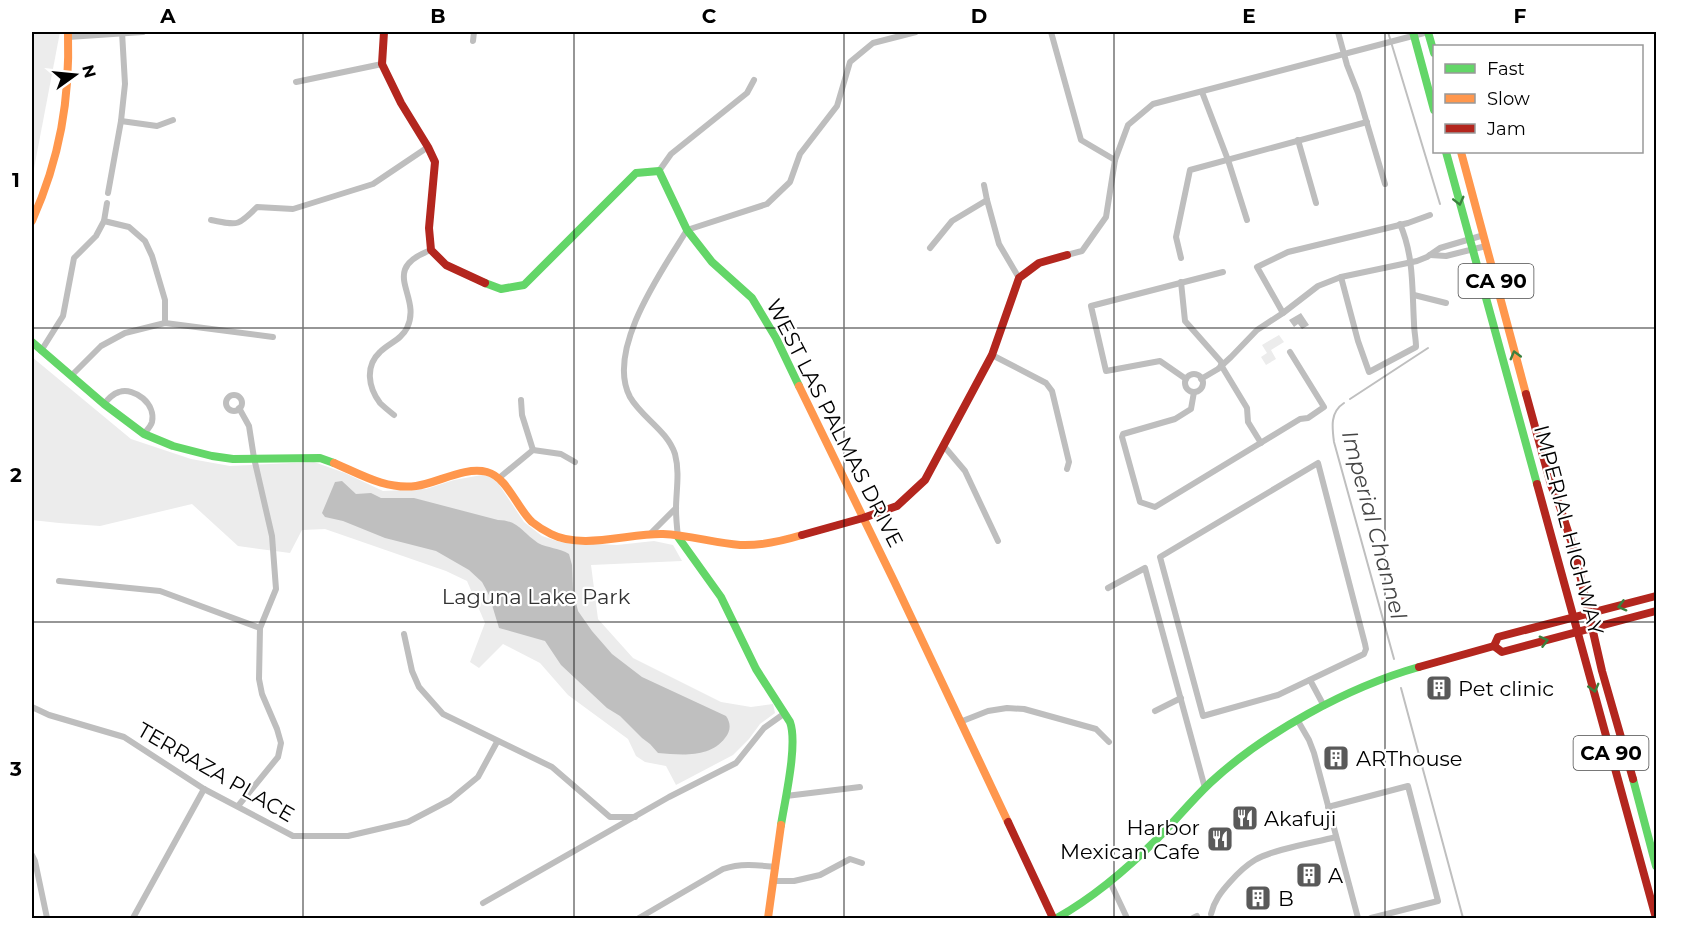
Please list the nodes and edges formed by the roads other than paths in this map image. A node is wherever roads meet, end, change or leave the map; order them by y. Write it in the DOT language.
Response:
graph roads {
  1 [pos="122,32"];
  2 [pos="142,32"];
  3 [pos="384,32"];
  4 [pos="474,32"];
  5 [pos="916,32"];
  6 [pos="1051,32"];
  7 [pos="1338,32"];
  8 [pos="1428,32"];
  9 [pos="1414,33"];
  10 [pos="68,34"];
  11 [pos="473,41"];
  12 [pos="1433,50"];
  13 [pos="1344,53"];
  14 [pos="382,64"];
  15 [pos="754,80"];
  16 [pos="296,82"];
  17 [pos="1202,92"];
  18 [pos="1433,106"];
  19 [pos="173,120"];
  20 [pos="121,121"];
  21 [pos="1367,122"];
  22 [pos="1298,140"];
  23 [pos="428,147"];
  24 [pos="1446,153"];
  25 [pos="1461,153"];
  26 [pos="1115,160"];
  27 [pos="1228,160"];
  28 [pos="659,171"];
  29 [pos="1385,184"];
  30 [pos="984,185"];
  31 [pos="108,193"];
  32 [pos="987,200"];
  33 [pos="107,203"];
  34 [pos="1316,203"];
  35 [pos="1430,215"];
  36 [pos="211,220"];
  37 [pos="1247,220"];
  38 [pos="32,221"];
  39 [pos="104,221"];
  40 [pos="1400,225"];
  41 [pos="687,230"];
  42 [pos="1484,235"];
  43 [pos="1469,239"];
  44 [pos="1486,246"];
  45 [pos="930,248"];
  46 [pos="430,250"];
  47 [pos="1472,250"];
  48 [pos="1067,255"];
  49 [pos="1430,255"];
  50 [pos="1181,258"];
  51 [pos="1410,262"];
  52 [pos="1223,272"];
  53 [pos="1341,277"];
  54 [pos="1019,278"];
  55 [pos="1181,282"];
  56 [pos="1413,294"];
  57 [pos="1446,303"];
  58 [pos="1283,313"];
  59 [pos="165,323"];
  60 [pos="273,337"];
  61 [pos="32,342"];
  62 [pos="41,351"];
  63 [pos="1290,352"];
  64 [pos="992,355"];
  65 [pos="1222,364"];
  66 [pos="71,375"];
  67 [pos="1186,379"];
  68 [pos="1201,379"];
  69 [pos="1194,392"];
  70 [pos="521,400"];
  71 [pos="104,404"];
  72 [pos="239,408"];
  73 [pos="394,415"];
  74 [pos="144,434"];
  75 [pos="1260,443"];
  76 [pos="943,445"];
  77 [pos="532,450"];
  78 [pos="254,458"];
  79 [pos="575,462"];
  80 [pos="1067,469"];
  81 [pos="499,478"];
  82 [pos="676,508"];
  83 [pos="863,518"];
  84 [pos="649,535"];
  85 [pos="678,537"];
  86 [pos="999,541"];
  87 [pos="59,580"];
  88 [pos="1108,588"];
  89 [pos="1656,596"];
  90 [pos="1656,611"];
  91 [pos="1589,614"];
  92 [pos="1574,617"];
  93 [pos="260,628"];
  94 [pos="1593,628"];
  95 [pos="1578,632"];
  96 [pos="404,634"];
  97 [pos="1494,646"];
  98 [pos="1310,680"];
  99 [pos="1180,698"];
  100 [pos="1324,706"];
  101 [pos="32,707"];
  102 [pos="1155,711"];
  103 [pos="785,713"];
  104 [pos="1298,721"];
  105 [pos="960,723"];
  106 [pos="1109,741"];
  107 [pos="497,742"];
  108 [pos="860,787"];
  109 [pos="1205,788"];
  110 [pos="204,789"];
  111 [pos="786,796"];
  112 [pos="238,806"];
  113 [pos="1328,807"];
  114 [pos="1627,810"];
  115 [pos="636,817"];
  116 [pos="1336,837"];
  117 [pos="32,855"];
  118 [pos="1654,855"];
  119 [pos="862,863"];
  120 [pos="1656,866"];
  121 [pos="776,867"];
  122 [pos="774,880"];
  123 [pos="1110,882"];
  124 [pos="483,903"];
  125 [pos="1211,914"];
  126 [pos="47,918"];
  127 [pos="133,918"];
  128 [pos="639,918"];
  129 [pos="768,918"];
  130 [pos="1055,918"];
  131 [pos="1127,918"];
  132 [pos="1358,918"];
  133 [pos="1371,918"];
  134 [pos="1656,918"];
  1 -- 2 [label="street"];
  1 -- 10 [label="street"];
  1 -- 20 [label="street"];
  3 -- 14 [label="street"];
  4 -- 11 [label="street"];
  5 -- 41 [label="street"];
  6 -- 26 [label="street"];
  7 -- 13 [label="street"];
  8 -- 9 [label="street"];
  8 -- 12 [label="street"];
  9 -- 13 [label="street"];
  9 -- 18 [label="street"];
  10 -- 38 [label="street"];
  13 -- 17 [label="street"];
  13 -- 21 [label="street"];
  14 -- 16 [label="street"];
  14 -- 23 [label="street"];
  15 -- 28 [label="street"];
  17 -- 26 [label="street"];
  17 -- 27 [label="street"];
  19 -- 20 [label="street"];
  20 -- 31 [label="street"];
  21 -- 22 [label="street"];
  21 -- 29 [label="street"];
  22 -- 27 [label="street"];
  22 -- 34 [label="street"];
  23 -- 36 [label="street"];
  23 -- 46 [label="street"];
  24 -- 43 [label="street, IMPERIAL HIGHWAY / CA 90, one-way"];
  25 -- 42 [label="street, IMPERIAL HIGHWAY / CA 90"];
  26 -- 48 [label="street"];
  27 -- 37 [label="street"];
  27 -- 50 [label="street"];
  28 -- 41 [label="street, WEST LAS PALMAS DRIVE"];
  28 -- 46 [label="street"];
  30 -- 32 [label="street"];
  32 -- 45 [label="street"];
  32 -- 54 [label="street"];
  33 -- 39 [label="street"];
  35 -- 40 [label="street"];
  39 -- 59 [label="street"];
  39 -- 62 [label="street"];
  40 -- 51 [label="street"];
  40 -- 58 [label="street"];
  41 -- 82 [label="street"];
  41 -- 83 [label="street, WEST LAS PALMAS DRIVE"];
  42 -- 43 [label="street"];
  42 -- 44 [label="street, IMPERIAL HIGHWAY / CA 90"];
  43 -- 47 [label="street, IMPERIAL HIGHWAY / CA 90"];
  43 -- 49 [label="street"];
  44 -- 47 [label="street"];
  91 -- 44 [label="street, IMPERIAL HIGHWAY / CA 90, one-way"];
  46 -- 73 [label="street"];
  47 -- 49 [label="street"];
  47 -- 92 [label="street, IMPERIAL HIGHWAY / CA 90"];
  48 -- 54 [label="street"];
  49 -- 51 [label="street"];
  51 -- 53 [label="street"];
  51 -- 56 [label="street"];
  52 -- 55 [label="street"];
  53 -- 56 [label="street"];
  53 -- 58 [label="street"];
  54 -- 64 [label="street"];
  55 -- 65 [label="street"];
  55 -- 67 [label="street"];
  56 -- 57 [label="street"];
  58 -- 65 [label="street"];
  59 -- 60 [label="street"];
  59 -- 66 [label="street"];
  61 -- 62 [label="street"];
  62 -- 66 [label="street"];
  63 -- 75 [label="street"];
  64 -- 76 [label="street"];
  64 -- 80 [label="street"];
  65 -- 68 [label="street"];
  65 -- 75 [label="street"];
  66 -- 71 [label="street"];
  67 -- 68 [label="street"];
  67 -- 69 [label="street"];
  68 -- 69 [label="street"];
  69 -- 75 [label="street"];
  70 -- 77 [label="street"];
  71 -- 74 [label="street"];
  71 -- 74 [label="street"];
  72 -- 78 [label="street"];
  74 -- 78 [label="street"];
  76 -- 83 [label="street"];
  76 -- 86 [label="street"];
  77 -- 79 [label="street"];
  77 -- 81 [label="street"];
  78 -- 81 [label="street"];
  78 -- 93 [label="street"];
  81 -- 84 [label="street"];
  82 -- 84 [label="street"];
  82 -- 85 [label="street"];
  83 -- 85 [label="street"];
  83 -- 105 [label="street, WEST LAS PALMAS DRIVE"];
  84 -- 85 [label="street"];
  85 -- 103 [label="street"];
  87 -- 93 [label="street"];
  88 -- 99 [label="street"];
  89 -- 91 [label="street, one-way"];
  90 -- 94 [label="street"];
  91 -- 92 [label="street"];
  91 -- 94 [label="street, IMPERIAL HIGHWAY / CA 90"];
  92 -- 95 [label="street, IMPERIAL HIGHWAY / CA 90"];
  92 -- 97 [label="street"];
  93 -- 112 [label="street"];
  94 -- 95 [label="street"];
  94 -- 118 [label="street, IMPERIAL HIGHWAY / CA 90"];
  97 -- 95 [label="street, one-way"];
  95 -- 114 [label="street, IMPERIAL HIGHWAY / CA 90, one-way"];
  96 -- 107 [label="street"];
  97 -- 100 [label="street"];
  98 -- 98 [label="street"];
  98 -- 100 [label="street"];
  99 -- 102 [label="street"];
  99 -- 109 [label="street"];
  100 -- 104 [label="street"];
  101 -- 110 [label="street, TERRAZA PLACE"];
  103 -- 111 [label="street"];
  103 -- 115 [label="street"];
  104 -- 109 [label="street"];
  104 -- 113 [label="street"];
  105 -- 106 [label="street"];
  105 -- 130 [label="street, WEST LAS PALMAS DRIVE"];
  107 -- 112 [label="street, TERRAZA PLACE"];
  107 -- 115 [label="street"];
  108 -- 111 [label="street"];
  109 -- 123 [label="street"];
  110 -- 112 [label="street, TERRAZA PLACE"];
  110 -- 127 [label="street"];
  111 -- 121 [label="street"];
  113 -- 116 [label="street"];
  113 -- 133 [label="street"];
  114 -- 118 [label="street"];
  114 -- 134 [label="street, IMPERIAL HIGHWAY / CA 90"];
  115 -- 124 [label="street"];
  116 -- 125 [label="street"];
  116 -- 132 [label="street"];
  117 -- 126 [label="street"];
  118 -- 120 [label="street, IMPERIAL HIGHWAY / CA 90"];
  119 -- 122 [label="street"];
  121 -- 122 [label="street"];
  121 -- 128 [label="street"];
  122 -- 129 [label="street"];
  123 -- 130 [label="street"];
  123 -- 131 [label="street"];
}
